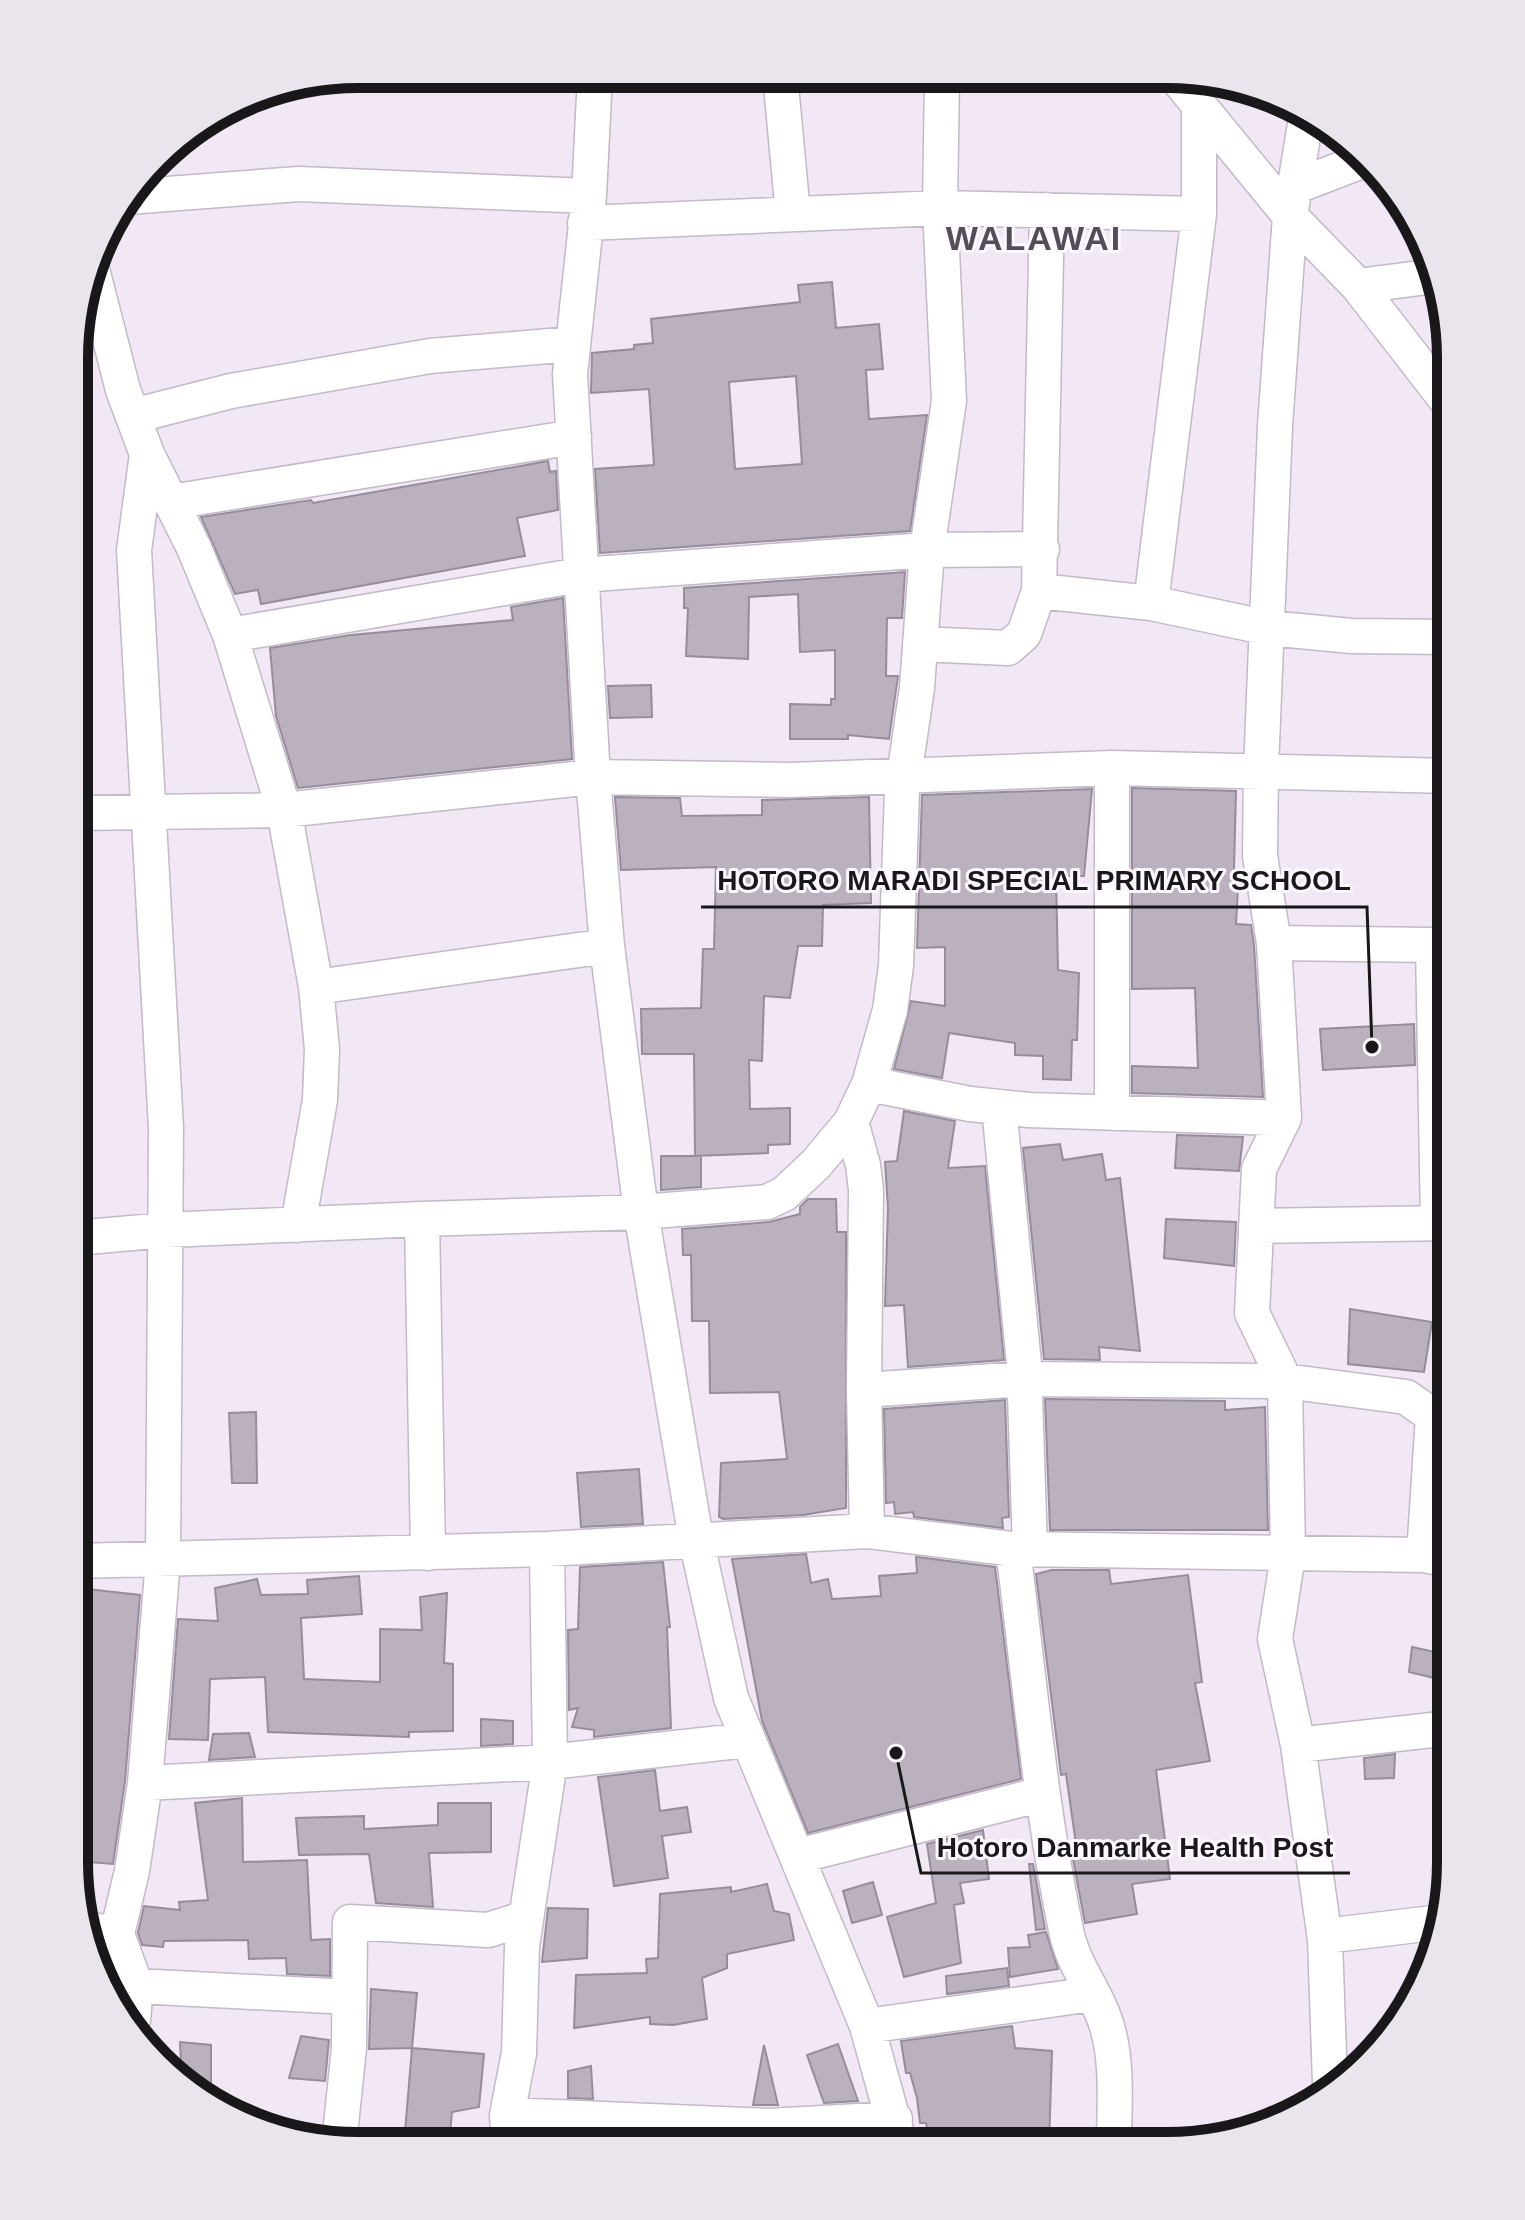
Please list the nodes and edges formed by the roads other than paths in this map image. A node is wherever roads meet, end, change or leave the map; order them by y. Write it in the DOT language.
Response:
graph roads {
  1 [pos="781,88"];
  2 [pos="942,88"];
  3 [pos="594,89"];
  4 [pos="1185,89"];
  5 [pos="1199,108"];
  6 [pos="1305,126"];
  7 [pos="1355,165"];
  8 [pos="143,196"];
  9 [pos="1294,201"];
  10 [pos="940,208"];
  11 [pos="587,209"];
  12 [pos="1047,210"];
  13 [pos="793,214"];
  14 [pos="1199,214"];
  15 [pos="1424,277"];
  16 [pos="1358,286"];
  17 [pos="97,288"];
  18 [pos="573,344"];
  19 [pos="1437,388"];
  20 [pos="133,416"];
  21 [pos="574,437"];
  22 [pos="147,454"];
  23 [pos="171,502"];
  24 [pos="1042,549"];
  25 [pos="927,550"];
  26 [pos="580,575"];
  27 [pos="1039,591"];
  28 [pos="1151,603"];
  29 [pos="1269,628"];
  30 [pos="230,635"];
  31 [pos="1437,637"];
  32 [pos="920,644"];
  33 [pos="1112,768"];
  34 [pos="1261,769"];
  35 [pos="906,774"];
  36 [pos="1437,775"];
  37 [pos="593,777"];
  38 [pos="284,810"];
  39 [pos="88,813"];
  40 [pos="149,813"];
  41 [pos="1437,942"];
  42 [pos="1274,943"];
  43 [pos="607,946"];
  44 [pos="316,987"];
  45 [pos="869,1084"];
  46 [pos="999,1107"];
  47 [pos="1112,1113"];
  48 [pos="1284,1118"];
  49 [pos="851,1122"];
  50 [pos="641,1212"];
  51 [pos="422,1219"];
  52 [pos="1436,1223"];
  53 [pos="298,1225"];
  54 [pos="1256,1226"];
  55 [pos="166,1230"];
  56 [pos="88,1237"];
  57 [pos="1024,1379"];
  58 [pos="1285,1381"];
  59 [pos="864,1390"];
  60 [pos="1436,1413"];
  61 [pos="867,1531"];
  62 [pos="696,1539"];
  63 [pos="547,1549"];
  64 [pos="1022,1550"];
  65 [pos="428,1553"];
  66 [pos="1288,1555"];
  67 [pos="1437,1558"];
  68 [pos="163,1560"];
  69 [pos="88,1561"];
  70 [pos="1436,1730"];
  71 [pos="747,1740"];
  72 [pos="1298,1745"];
  73 [pos="550,1762"];
  74 [pos="145,1783"];
  75 [pos="1043,1794"];
  76 [pos="798,1856"];
  77 [pos="526,1918"];
  78 [pos="1430,1923"];
  79 [pos="102,1931"];
  80 [pos="1325,1936"];
  81 [pos="1092,1994"];
  82 [pos="349,1997"];
  83 [pos="135,2003"];
  84 [pos="867,2026"];
  85 [pos="1330,2077"];
  86 [pos="508,2130"];
  87 [pos="340,2131"];
  88 [pos="594,2132"];
  89 [pos="898,2132"];
  90 [pos="1114,2132"];
  1 -- 13 [label="street"];
  2 -- 10 [label="street"];
  3 -- 11 [label="street"];
  4 -- 5 [label="street"];
  5 -- 9 [label="street"];
  5 -- 14 [label="street"];
  6 -- 9 [label="street"];
  7 -- 9 [label="street"];
  8 -- 11 [label="street"];
  9 -- 16 [label="street"];
  9 -- 29 [label="street"];
  10 -- 12 [label="street"];
  10 -- 13 [label="street"];
  10 -- 25 [label="street"];
  11 -- 13 [label="street"];
  11 -- 18 [label="street"];
  12 -- 14 [label="street"];
  12 -- 24 [label="street"];
  14 -- 28 [label="street"];
  15 -- 16 [label="street"];
  16 -- 19 [label="street"];
  17 -- 20 [label="street"];
  18 -- 20 [label="street"];
  18 -- 21 [label="street"];
  20 -- 22 [label="street"];
  21 -- 23 [label="street"];
  21 -- 26 [label="street"];
  22 -- 23 [label="street"];
  22 -- 40 [label="street"];
  23 -- 30 [label="street"];
  24 -- 25 [label="street"];
  24 -- 27 [label="street"];
  25 -- 26 [label="street"];
  25 -- 32 [label="street"];
  26 -- 30 [label="street"];
  26 -- 37 [label="street"];
  27 -- 28 [label="street"];
  27 -- 32 [label="street"];
  28 -- 29 [label="street"];
  29 -- 31 [label="street"];
  29 -- 34 [label="street"];
  30 -- 38 [label="street"];
  32 -- 35 [label="street"];
  33 -- 34 [label="street"];
  33 -- 35 [label="street"];
  33 -- 47 [label="street"];
  34 -- 36 [label="street"];
  34 -- 42 [label="street"];
  35 -- 37 [label="street"];
  35 -- 45 [label="street"];
  37 -- 38 [label="street"];
  37 -- 43 [label="street"];
  38 -- 40 [label="street"];
  38 -- 44 [label="street"];
  39 -- 40 [label="street"];
  40 -- 55 [label="street"];
  41 -- 42 [label="street"];
  42 -- 48 [label="street"];
  43 -- 44 [label="street"];
  43 -- 50 [label="street"];
  44 -- 53 [label="street"];
  45 -- 46 [label="street"];
  45 -- 49 [label="street"];
  46 -- 47 [label="street"];
  46 -- 57 [label="street"];
  47 -- 48 [label="street"];
  48 -- 54 [label="street"];
  49 -- 50 [label="street"];
  49 -- 59 [label="street"];
  50 -- 51 [label="street"];
  50 -- 62 [label="street"];
  51 -- 53 [label="street"];
  51 -- 65 [label="street"];
  52 -- 54 [label="street"];
  53 -- 55 [label="street"];
  54 -- 58 [label="street"];
  55 -- 56 [label="street"];
  55 -- 68 [label="street"];
  57 -- 58 [label="street"];
  57 -- 59 [label="street"];
  57 -- 64 [label="street"];
  58 -- 60 [label="street"];
  58 -- 66 [label="street"];
  59 -- 61 [label="street"];
  61 -- 62 [label="street"];
  61 -- 64 [label="street"];
  62 -- 63 [label="street"];
  62 -- 71 [label="street"];
  63 -- 65 [label="street"];
  63 -- 73 [label="street"];
  64 -- 66 [label="street"];
  64 -- 75 [label="street"];
  65 -- 68 [label="street"];
  66 -- 67 [label="street"];
  66 -- 72 [label="street"];
  68 -- 69 [label="street"];
  68 -- 74 [label="street"];
  70 -- 72 [label="street"];
  71 -- 73 [label="street"];
  71 -- 76 [label="street"];
  72 -- 80 [label="street"];
  73 -- 74 [label="street"];
  73 -- 77 [label="street"];
  74 -- 79 [label="street"];
  75 -- 76 [label="street"];
  75 -- 81 [label="street"];
  76 -- 84 [label="street"];
  77 -- 82 [label="street"];
  77 -- 86 [label="street"];
  78 -- 80 [label="street"];
  79 -- 83 [label="street"];
  80 -- 85 [label="street"];
  81 -- 84 [label="street"];
  81 -- 90 [label="street"];
  82 -- 83 [label="street"];
  82 -- 87 [label="street"];
  84 -- 89 [label="street"];
  86 -- 88 [label="street"];
}
